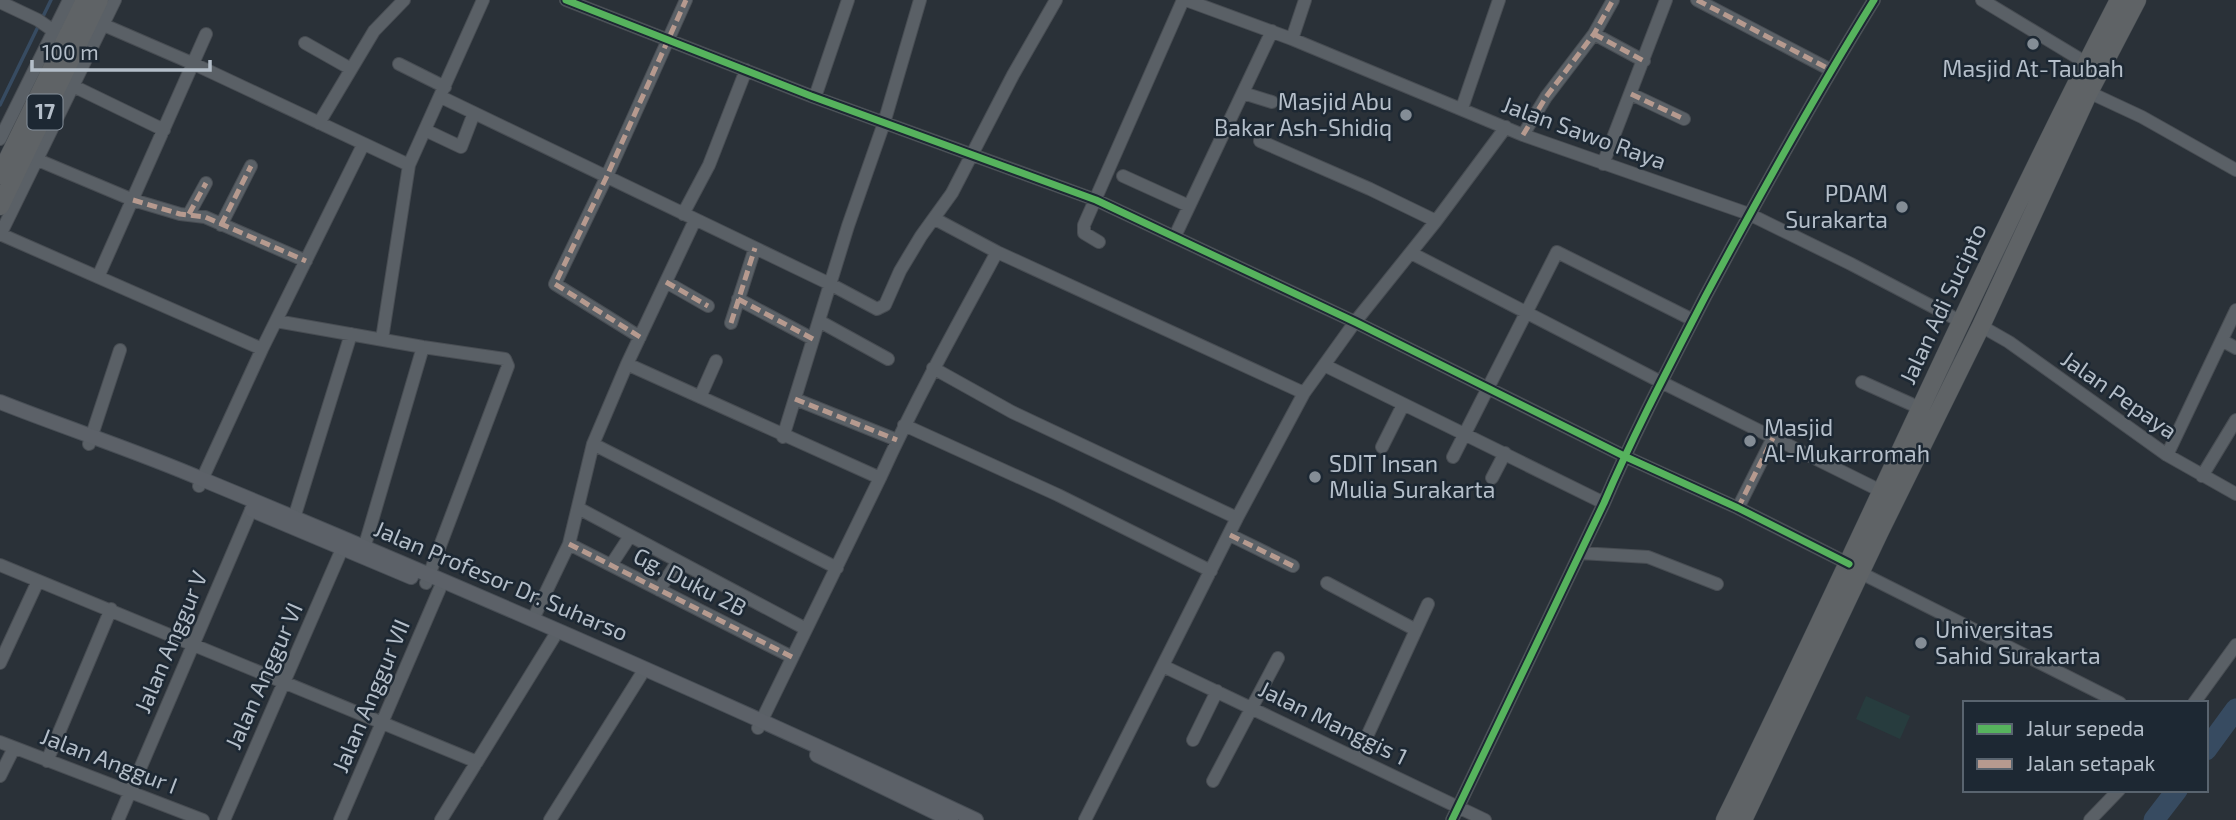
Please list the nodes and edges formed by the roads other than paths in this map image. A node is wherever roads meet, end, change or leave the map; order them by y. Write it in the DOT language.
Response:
graph roads {
  1 [pos="99,0"];
  2 [pos="115,0"];
  3 [pos="404,0"];
  4 [pos="483,0"];
  5 [pos="566,0"];
  6 [pos="685,0"];
  7 [pos="848,0"];
  8 [pos="919,0"];
  9 [pos="1056,0"];
  10 [pos="1184,0"];
  11 [pos="1305,0"];
  12 [pos="1499,0"];
  13 [pos="1613,0"];
  14 [pos="1666,0"];
  15 [pos="1697,0"];
  16 [pos="1874,0"];
  17 [pos="1982,0"];
  18 [pos="2119,0"];
  19 [pos="2137,0"];
  20 [pos="0,2"];
  21 [pos="85,11"];
  22 [pos="1272,31"];
  23 [pos="56,33"];
  24 [pos="206,34"];
  25 [pos="1594,34"];
  26 [pos="1293,38"];
  27 [pos="668,39"];
  28 [pos="305,43"];
  29 [pos="1644,61"];
  30 [pos="194,64"];
  31 [pos="399,64"];
  32 [pos="2093,67"];
  33 [pos="351,69"];
  34 [pos="746,70"];
  35 [pos="1831,70"];
  36 [pos="66,83"];
  37 [pos="2082,89"];
  38 [pos="443,92"];
  39 [pos="1243,93"];
  40 [pos="1632,94"];
  41 [pos="815,97"];
  42 [pos="1272,102"];
  43 [pos="1462,108"];
  44 [pos="474,113"];
  45 [pos="1684,119"];
  46 [pos="884,122"];
  47 [pos="319,123"];
  48 [pos="1506,127"];
  49 [pos="164,130"];
  50 [pos="425,130"];
  51 [pos="1523,135"];
  52 [pos="0,139"];
  53 [pos="1260,141"];
  54 [pos="363,145"];
  55 [pos="973,155"];
  56 [pos="31,157"];
  57 [pos="1603,163"];
  58 [pos="409,165"];
  59 [pos="251,166"];
  60 [pos="2236,170"];
  61 [pos="0,175"];
  62 [pos="1123,176"];
  63 [pos="606,178"];
  64 [pos="206,183"];
  65 [pos="133,200"];
  66 [pos="1096,200"];
  67 [pos="0,206"];
  68 [pos="1189,206"];
  69 [pos="189,214"];
  70 [pos="683,214"];
  71 [pos="1749,214"];
  72 [pos="935,219"];
  73 [pos="695,220"];
  74 [pos="1436,221"];
  75 [pos="221,225"];
  76 [pos="0,234"];
  77 [pos="1175,236"];
  78 [pos="1099,242"];
  79 [pos="755,248"];
  80 [pos="997,252"];
  81 [pos="1411,253"];
  82 [pos="306,261"];
  83 [pos="98,277"];
  84 [pos="666,282"];
  85 [pos="830,284"];
  86 [pos="738,299"];
  87 [pos="708,306"];
  88 [pos="2236,310"];
  89 [pos="1526,313"];
  90 [pos="1693,320"];
  91 [pos="276,321"];
  92 [pos="818,321"];
  93 [pos="1960,321"];
  94 [pos="1355,322"];
  95 [pos="731,323"];
  96 [pos="1981,326"];
  97 [pos="351,334"];
  98 [pos="640,337"];
  99 [pos="813,339"];
  100 [pos="382,340"];
  101 [pos="2223,341"];
  102 [pos="423,347"];
  103 [pos="2236,348"];
  104 [pos="262,349"];
  105 [pos="120,350"];
  106 [pos="888,359"];
  107 [pos="716,361"];
  108 [pos="627,364"];
  109 [pos="1324,365"];
  110 [pos="933,368"];
  111 [pos="1661,382"];
  112 [pos="1862,382"];
  113 [pos="1489,389"];
  114 [pos="1304,393"];
  115 [pos="700,397"];
  116 [pos="795,400"];
  117 [pos="0,402"];
  118 [pos="1403,404"];
  119 [pos="1911,404"];
  120 [pos="0,409"];
  121 [pos="2236,420"];
  122 [pos="904,425"];
  123 [pos="1466,434"];
  124 [pos="783,437"];
  125 [pos="1773,438"];
  126 [pos="90,439"];
  127 [pos="897,440"];
  128 [pos="593,444"];
  129 [pos="1382,447"];
  130 [pos="1505,453"];
  131 [pos="2166,455"];
  132 [pos="1624,456"];
  133 [pos="1453,457"];
  134 [pos="2202,476"];
  135 [pos="880,478"];
  136 [pos="1492,478"];
  137 [pos="201,483"];
  138 [pos="1883,492"];
  139 [pos="2236,494"];
  140 [pos="1604,503"];
  141 [pos="578,508"];
  142 [pos="1738,508"];
  143 [pos="251,510"];
  144 [pos="294,518"];
  145 [pos="1237,518"];
  146 [pos="1230,535"];
  147 [pos="630,536"];
  148 [pos="569,544"];
  149 [pos="342,550"];
  150 [pos="363,553"];
  151 [pos="1580,553"];
  152 [pos="678,561"];
  153 [pos="0,565"];
  154 [pos="611,565"];
  155 [pos="1293,566"];
  156 [pos="837,568"];
  157 [pos="1855,569"];
  158 [pos="1211,571"];
  159 [pos="427,578"];
  160 [pos="38,581"];
  161 [pos="1327,583"];
  162 [pos="1717,584"];
  163 [pos="440,588"];
  164 [pos="659,590"];
  165 [pos="1428,604"];
  166 [pos="111,609"];
  167 [pos="531,623"];
  168 [pos="806,629"];
  169 [pos="1416,630"];
  170 [pos="555,633"];
  171 [pos="192,644"];
  172 [pos="2236,645"];
  173 [pos="792,657"];
  174 [pos="1278,657"];
  175 [pos="0,663"];
  176 [pos="1163,666"];
  177 [pos="641,675"];
  178 [pos="286,682"];
  179 [pos="1217,691"];
  180 [pos="2116,701"];
  181 [pos="2195,701"];
  182 [pos="1251,708"];
  183 [pos="383,721"];
  184 [pos="760,724"];
  185 [pos="1194,740"];
  186 [pos="0,742"];
  187 [pos="15,748"];
  188 [pos="1357,758"];
  189 [pos="47,761"];
  190 [pos="478,762"];
  191 [pos="0,776"];
  192 [pos="1213,781"];
  193 [pos="131,791"];
  194 [pos="2117,792"];
  195 [pos="1459,807"];
  196 [pos="444,819"];
  197 [pos="118,820"];
  198 [pos="203,820"];
  199 [pos="224,820"];
  200 [pos="340,820"];
  201 [pos="550,820"];
  202 [pos="951,820"];
  203 [pos="976,820"];
  204 [pos="1085,820"];
  205 [pos="1452,820"];
  206 [pos="1485,820"];
  207 [pos="1725,820"];
  208 [pos="1743,820"];
  209 [pos="2090,820"];
  1 -- 21 [label="highway, 17"];
  2 -- 21 [label="street"];
  3 -- 33 [label="street"];
  4 -- 38 [label="street"];
  5 -- 27 [label="street"];
  6 -- 27 [label="street"];
  7 -- 41 [label="street"];
  8 -- 46 [label="street"];
  9 -- 55 [label="street"];
  10 -- 22 [label="street, Jalan Sawo Raya"];
  10 -- 66 [label="street"];
  11 -- 26 [label="street"];
  12 -- 43 [label="street"];
  13 -- 25 [label="street"];
  14 -- 29 [label="street"];
  15 -- 35 [label="street"];
  16 -- 35 [label="street"];
  17 -- 32 [label="street"];
  18 -- 32 [label="highway, Jalan Adi Sucipto"];
  19 -- 32 [label="highway, Jalan Adi Sucipto"];
  20 -- 23 [label="street"];
  21 -- 23 [label="highway, 17"];
  21 -- 30 [label="street"];
  21 -- 36 [label="highway, 17"];
  22 -- 26 [label="street, Jalan Sawo Raya"];
  22 -- 39 [label="street"];
  23 -- 52 [label="street"];
  23 -- 61 [label="highway, 17"];
  24 -- 30 [label="street"];
  25 -- 29 [label="street"];
  25 -- 51 [label="street"];
  26 -- 43 [label="street, Jalan Sawo Raya"];
  27 -- 34 [label="street"];
  27 -- 63 [label="street"];
  28 -- 33 [label="street"];
  29 -- 40 [label="street"];
  30 -- 47 [label="street"];
  30 -- 49 [label="street"];
  31 -- 38 [label="street"];
  32 -- 37 [label="highway, Jalan Adi Sucipto"];
  33 -- 47 [label="street"];
  34 -- 41 [label="street"];
  34 -- 70 [label="street"];
  35 -- 71 [label="street"];
  36 -- 49 [label="street"];
  36 -- 56 [label="highway, 17"];
  37 -- 60 [label="street"];
  37 -- 93 [label="highway, Jalan Adi Sucipto"];
  37 -- 96 [label="highway, Jalan Adi Sucipto"];
  38 -- 44 [label="street"];
  38 -- 50 [label="street"];
  39 -- 42 [label="street"];
  39 -- 68 [label="street"];
  40 -- 45 [label="street"];
  40 -- 57 [label="street"];
  41 -- 46 [label="street"];
  43 -- 48 [label="street, Jalan Sawo Raya"];
  44 -- 50 [label="street"];
  44 -- 63 [label="street"];
  46 -- 55 [label="street"];
  46 -- 85 [label="street"];
  47 -- 54 [label="street"];
  48 -- 51 [label="street, Jalan Sawo Raya"];
  48 -- 74 [label="street"];
  49 -- 65 [label="street"];
  50 -- 58 [label="street"];
  51 -- 57 [label="street, Jalan Sawo Raya"];
  53 -- 74 [label="street"];
  54 -- 58 [label="street"];
  54 -- 82 [label="street"];
  55 -- 66 [label="street"];
  55 -- 72 [label="street"];
  56 -- 65 [label="street"];
  56 -- 67 [label="highway, 17"];
  56 -- 76 [label="street"];
  57 -- 71 [label="street, Jalan Sawo Raya"];
  58 -- 100 [label="street"];
  59 -- 75 [label="street"];
  62 -- 68 [label="street"];
  63 -- 70 [label="street"];
  63 -- 98 [label="street"];
  64 -- 69 [label="street"];
  65 -- 69 [label="street"];
  65 -- 83 [label="street"];
  66 -- 77 [label="street"];
  66 -- 78 [label="street"];
  68 -- 77 [label="street"];
  69 -- 75 [label="street"];
  70 -- 73 [label="street"];
  71 -- 90 [label="street"];
  71 -- 93 [label="street, Jalan Sawo Raya"];
  72 -- 80 [label="street"];
  72 -- 85 [label="street"];
  73 -- 79 [label="street"];
  73 -- 84 [label="street"];
  74 -- 81 [label="street"];
  75 -- 82 [label="street"];
  76 -- 83 [label="street"];
  77 -- 94 [label="street"];
  79 -- 85 [label="street"];
  79 -- 86 [label="street"];
  80 -- 110 [label="street"];
  80 -- 114 [label="street"];
  81 -- 89 [label="street"];
  81 -- 94 [label="street"];
  82 -- 91 [label="street"];
  83 -- 104 [label="street"];
  84 -- 87 [label="street"];
  84 -- 98 [label="street"];
  85 -- 92 [label="street"];
  86 -- 95 [label="street"];
  86 -- 99 [label="street"];
  88 -- 101 [label="street"];
  89 -- 90 [label="street"];
  89 -- 111 [label="street"];
  89 -- 113 [label="street"];
  90 -- 111 [label="street"];
  91 -- 97 [label="street"];
  91 -- 104 [label="street"];
  92 -- 99 [label="street"];
  92 -- 106 [label="street"];
  93 -- 138 [label="highway, Jalan Adi Sucipto"];
  94 -- 109 [label="street"];
  94 -- 113 [label="street"];
  96 -- 131 [label="street, Jalan Pepaya"];
  96 -- 157 [label="highway, Jalan Adi Sucipto"];
  97 -- 100 [label="street"];
  97 -- 144 [label="street"];
  98 -- 108 [label="street"];
  99 -- 116 [label="street"];
  100 -- 102 [label="street"];
  101 -- 103 [label="street"];
  101 -- 131 [label="street"];
  102 -- 150 [label="street"];
  102 -- 159 [label="street"];
  104 -- 137 [label="street"];
  105 -- 126 [label="street"];
  107 -- 115 [label="street"];
  108 -- 115 [label="street"];
  108 -- 128 [label="street"];
  109 -- 114 [label="street"];
  109 -- 118 [label="street"];
  110 -- 122 [label="street"];
  110 -- 145 [label="street"];
  111 -- 125 [label="street"];
  111 -- 132 [label="street"];
  112 -- 119 [label="street"];
  113 -- 123 [label="street"];
  113 -- 132 [label="street"];
  114 -- 145 [label="street"];
  115 -- 124 [label="street"];
  116 -- 124 [label="street"];
  116 -- 127 [label="street"];
  117 -- 126 [label="main road, Jalan Profesor Dr. Suharso"];
  118 -- 123 [label="street"];
  118 -- 129 [label="street"];
  120 -- 126 [label="main road, Jalan Profesor Dr. Suharso"];
  121 -- 134 [label="street"];
  122 -- 127 [label="street"];
  122 -- 158 [label="street"];
  123 -- 130 [label="street"];
  123 -- 133 [label="street"];
  124 -- 135 [label="street"];
  125 -- 138 [label="street"];
  125 -- 142 [label="street"];
  126 -- 137 [label="main road, Jalan Profesor Dr. Suharso"];
  127 -- 135 [label="street"];
  128 -- 141 [label="street"];
  128 -- 156 [label="street"];
  130 -- 136 [label="street"];
  130 -- 140 [label="street"];
  131 -- 134 [label="street, Jalan Pepaya"];
  132 -- 140 [label="street"];
  132 -- 142 [label="street"];
  134 -- 139 [label="street, Jalan Pepaya"];
  135 -- 156 [label="street"];
  137 -- 143 [label="main road, Jalan Profesor Dr. Suharso"];
  137 -- 144 [label="main road, Jalan Profesor Dr. Suharso"];
  138 -- 157 [label="highway, Jalan Adi Sucipto"];
  140 -- 151 [label="street"];
  141 -- 147 [label="street"];
  141 -- 148 [label="street"];
  142 -- 157 [label="street"];
  143 -- 149 [label="main road, Jalan Profesor Dr. Suharso"];
  143 -- 171 [label="street, Jalan Anggur V"];
  144 -- 150 [label="main road, Jalan Profesor Dr. Suharso"];
  145 -- 146 [label="street"];
  146 -- 155 [label="street"];
  146 -- 158 [label="street"];
  147 -- 152 [label="street"];
  147 -- 154 [label="street"];
  148 -- 154 [label="street, Gg. Duku 2B"];
  148 -- 167 [label="street"];
  149 -- 150 [label="main road, Jalan Profesor Dr. Suharso"];
  149 -- 178 [label="street, Jalan Anggur VI"];
  150 -- 159 [label="main road, Jalan Profesor Dr. Suharso"];
  151 -- 162 [label="street"];
  151 -- 195 [label="street"];
  152 -- 164 [label="street"];
  152 -- 168 [label="street"];
  153 -- 160 [label="street"];
  154 -- 164 [label="street, Gg. Duku 2B"];
  156 -- 168 [label="street"];
  157 -- 180 [label="street"];
  157 -- 207 [label="highway, Jalan Adi Sucipto"];
  157 -- 208 [label="highway, Jalan Adi Sucipto"];
  158 -- 176 [label="street"];
  159 -- 163 [label="main road, Jalan Profesor Dr. Suharso"];
  159 -- 167 [label="main road, Jalan Profesor Dr. Suharso"];
  160 -- 166 [label="street"];
  160 -- 175 [label="street"];
  161 -- 169 [label="street"];
  163 -- 167 [label="main road, Jalan Profesor Dr. Suharso"];
  163 -- 183 [label="street, Jalan Anggur VII"];
  164 -- 173 [label="street, Gg. Duku 2B"];
  165 -- 169 [label="street"];
  166 -- 171 [label="street"];
  166 -- 189 [label="street"];
  167 -- 170 [label="main road, Jalan Profesor Dr. Suharso"];
  168 -- 173 [label="street"];
  169 -- 188 [label="street"];
  170 -- 177 [label="main road, Jalan Profesor Dr. Suharso"];
  170 -- 184 [label="main road, Jalan Profesor Dr. Suharso"];
  170 -- 190 [label="street"];
  171 -- 178 [label="street"];
  171 -- 193 [label="street, Jalan Anggur V"];
  172 -- 181 [label="street"];
  173 -- 184 [label="street"];
  174 -- 182 [label="street"];
  176 -- 179 [label="street, Jalan Manggis 1"];
  176 -- 204 [label="street"];
  177 -- 184 [label="main road, Jalan Profesor Dr. Suharso"];
  177 -- 201 [label="street"];
  178 -- 183 [label="street"];
  178 -- 199 [label="street, Jalan Anggur VI"];
  179 -- 182 [label="street, Jalan Manggis 1"];
  179 -- 185 [label="street"];
  182 -- 188 [label="street, Jalan Manggis 1"];
  182 -- 192 [label="street"];
  183 -- 190 [label="street"];
  183 -- 200 [label="street, Jalan Anggur VII"];
  184 -- 202 [label="main road, Jalan Profesor Dr. Suharso"];
  184 -- 203 [label="main road, Jalan Profesor Dr. Suharso"];
  186 -- 187 [label="street, Jalan Anggur I"];
  187 -- 189 [label="street, Jalan Anggur I"];
  187 -- 191 [label="street"];
  188 -- 195 [label="street, Jalan Manggis 1"];
  189 -- 193 [label="street, Jalan Anggur I"];
  190 -- 196 [label="street"];
  193 -- 197 [label="street, Jalan Anggur V"];
  193 -- 198 [label="street, Jalan Anggur I"];
  194 -- 209 [label="street"];
  195 -- 205 [label="street"];
  195 -- 206 [label="street, Jalan Manggis 1"];
}
